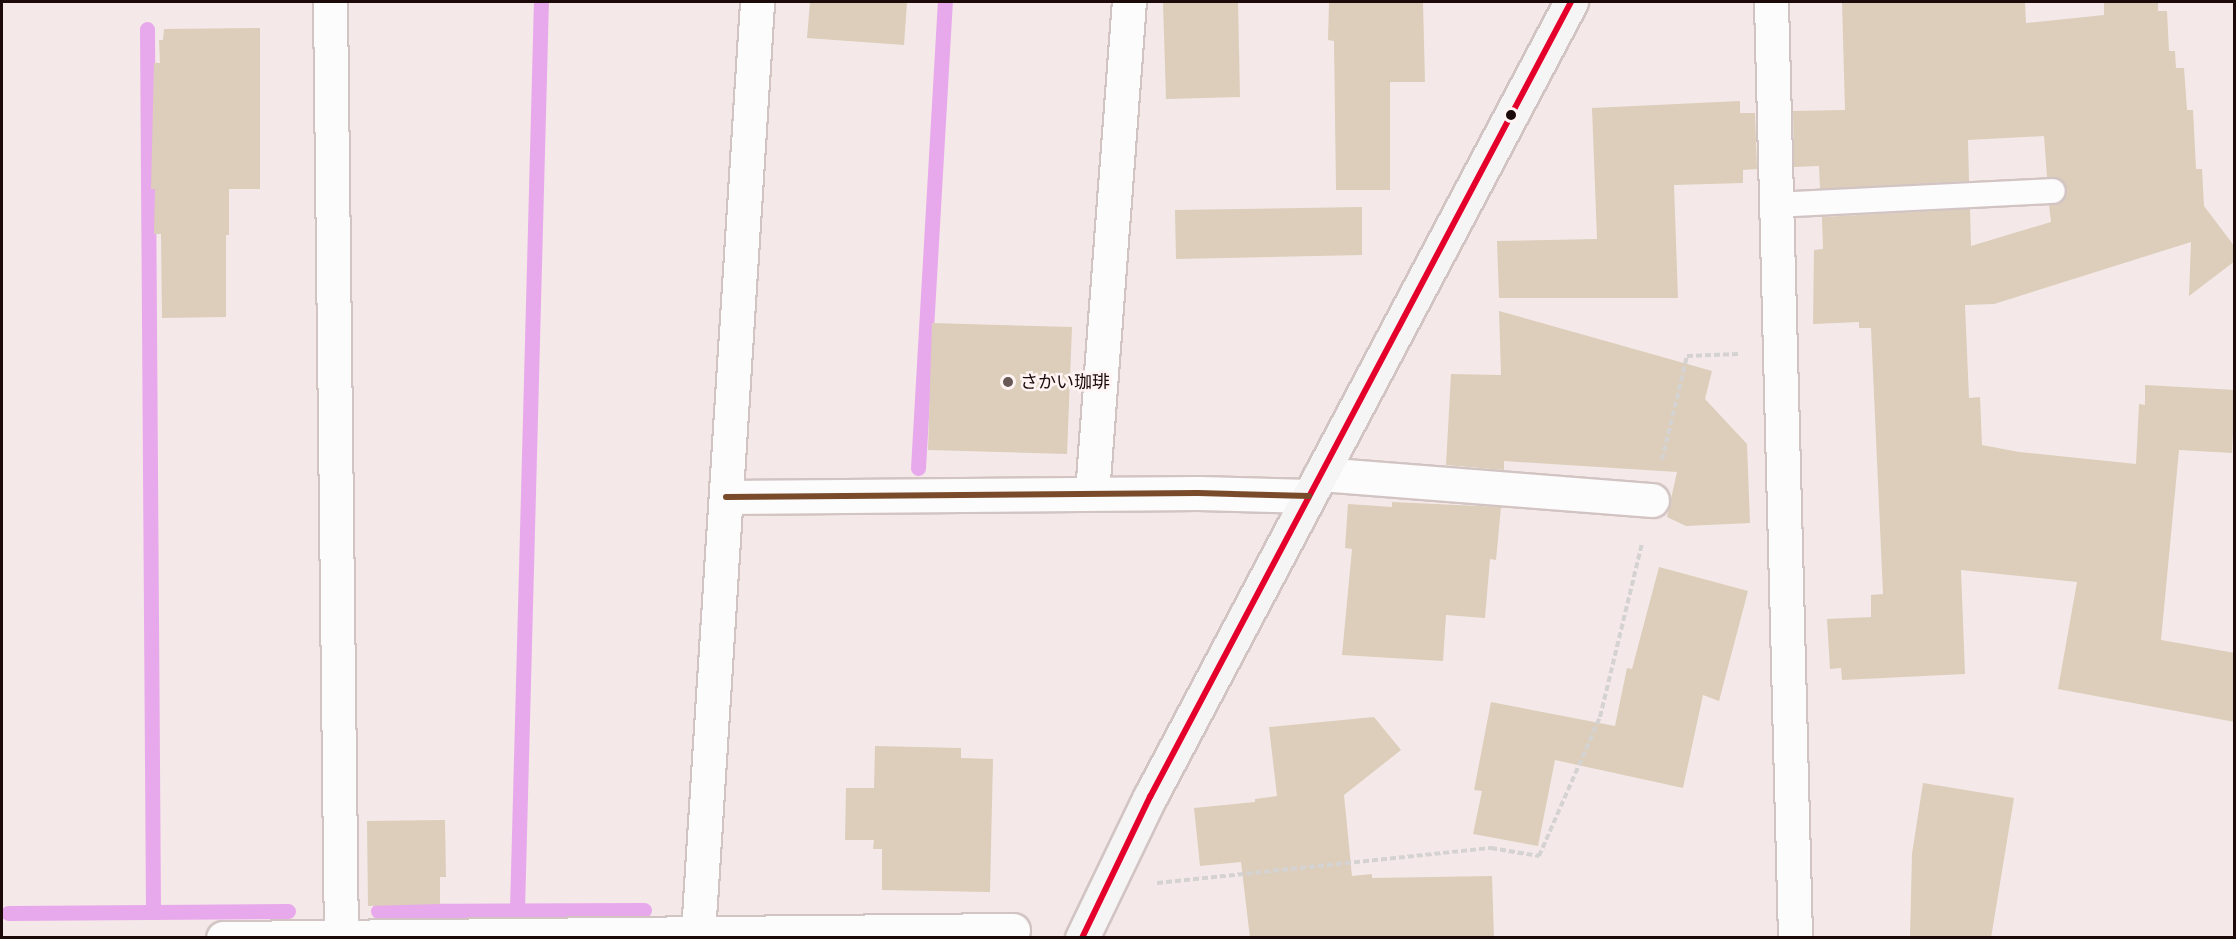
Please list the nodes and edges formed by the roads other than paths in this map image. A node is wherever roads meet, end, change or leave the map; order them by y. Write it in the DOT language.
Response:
graph roads {
  1 [pos="330,2"];
  2 [pos="757,2"];
  3 [pos="1129,2"];
  4 [pos="1571,2"];
  5 [pos="1771,2"];
  6 [pos="2053,191"];
  7 [pos="1776,205"];
  8 [pos="1315,485"];
  9 [pos="1092,493"];
  10 [pos="726,497"];
  11 [pos="1652,500"];
  12 [pos="1013,930"];
  13 [pos="698,933"];
  14 [pos="341,937"];
  15 [pos="224,938"];
  16 [pos="1082,938"];
  17 [pos="1795,938"];
  1 -- 14 [label="street"];
  2 -- 10 [label="street"];
  3 -- 9 [label="street"];
  4 -- 8 [label="main road"];
  5 -- 7 [label="street"];
  6 -- 7 [label="lane"];
  7 -- 17 [label="street"];
  8 -- 9 [label="street"];
  8 -- 11 [label="street"];
  8 -- 16 [label="main road"];
  9 -- 10 [label="street"];
  10 -- 13 [label="street"];
  12 -- 13 [label="street"];
  13 -- 14 [label="street"];
  14 -- 15 [label="street"];
}
